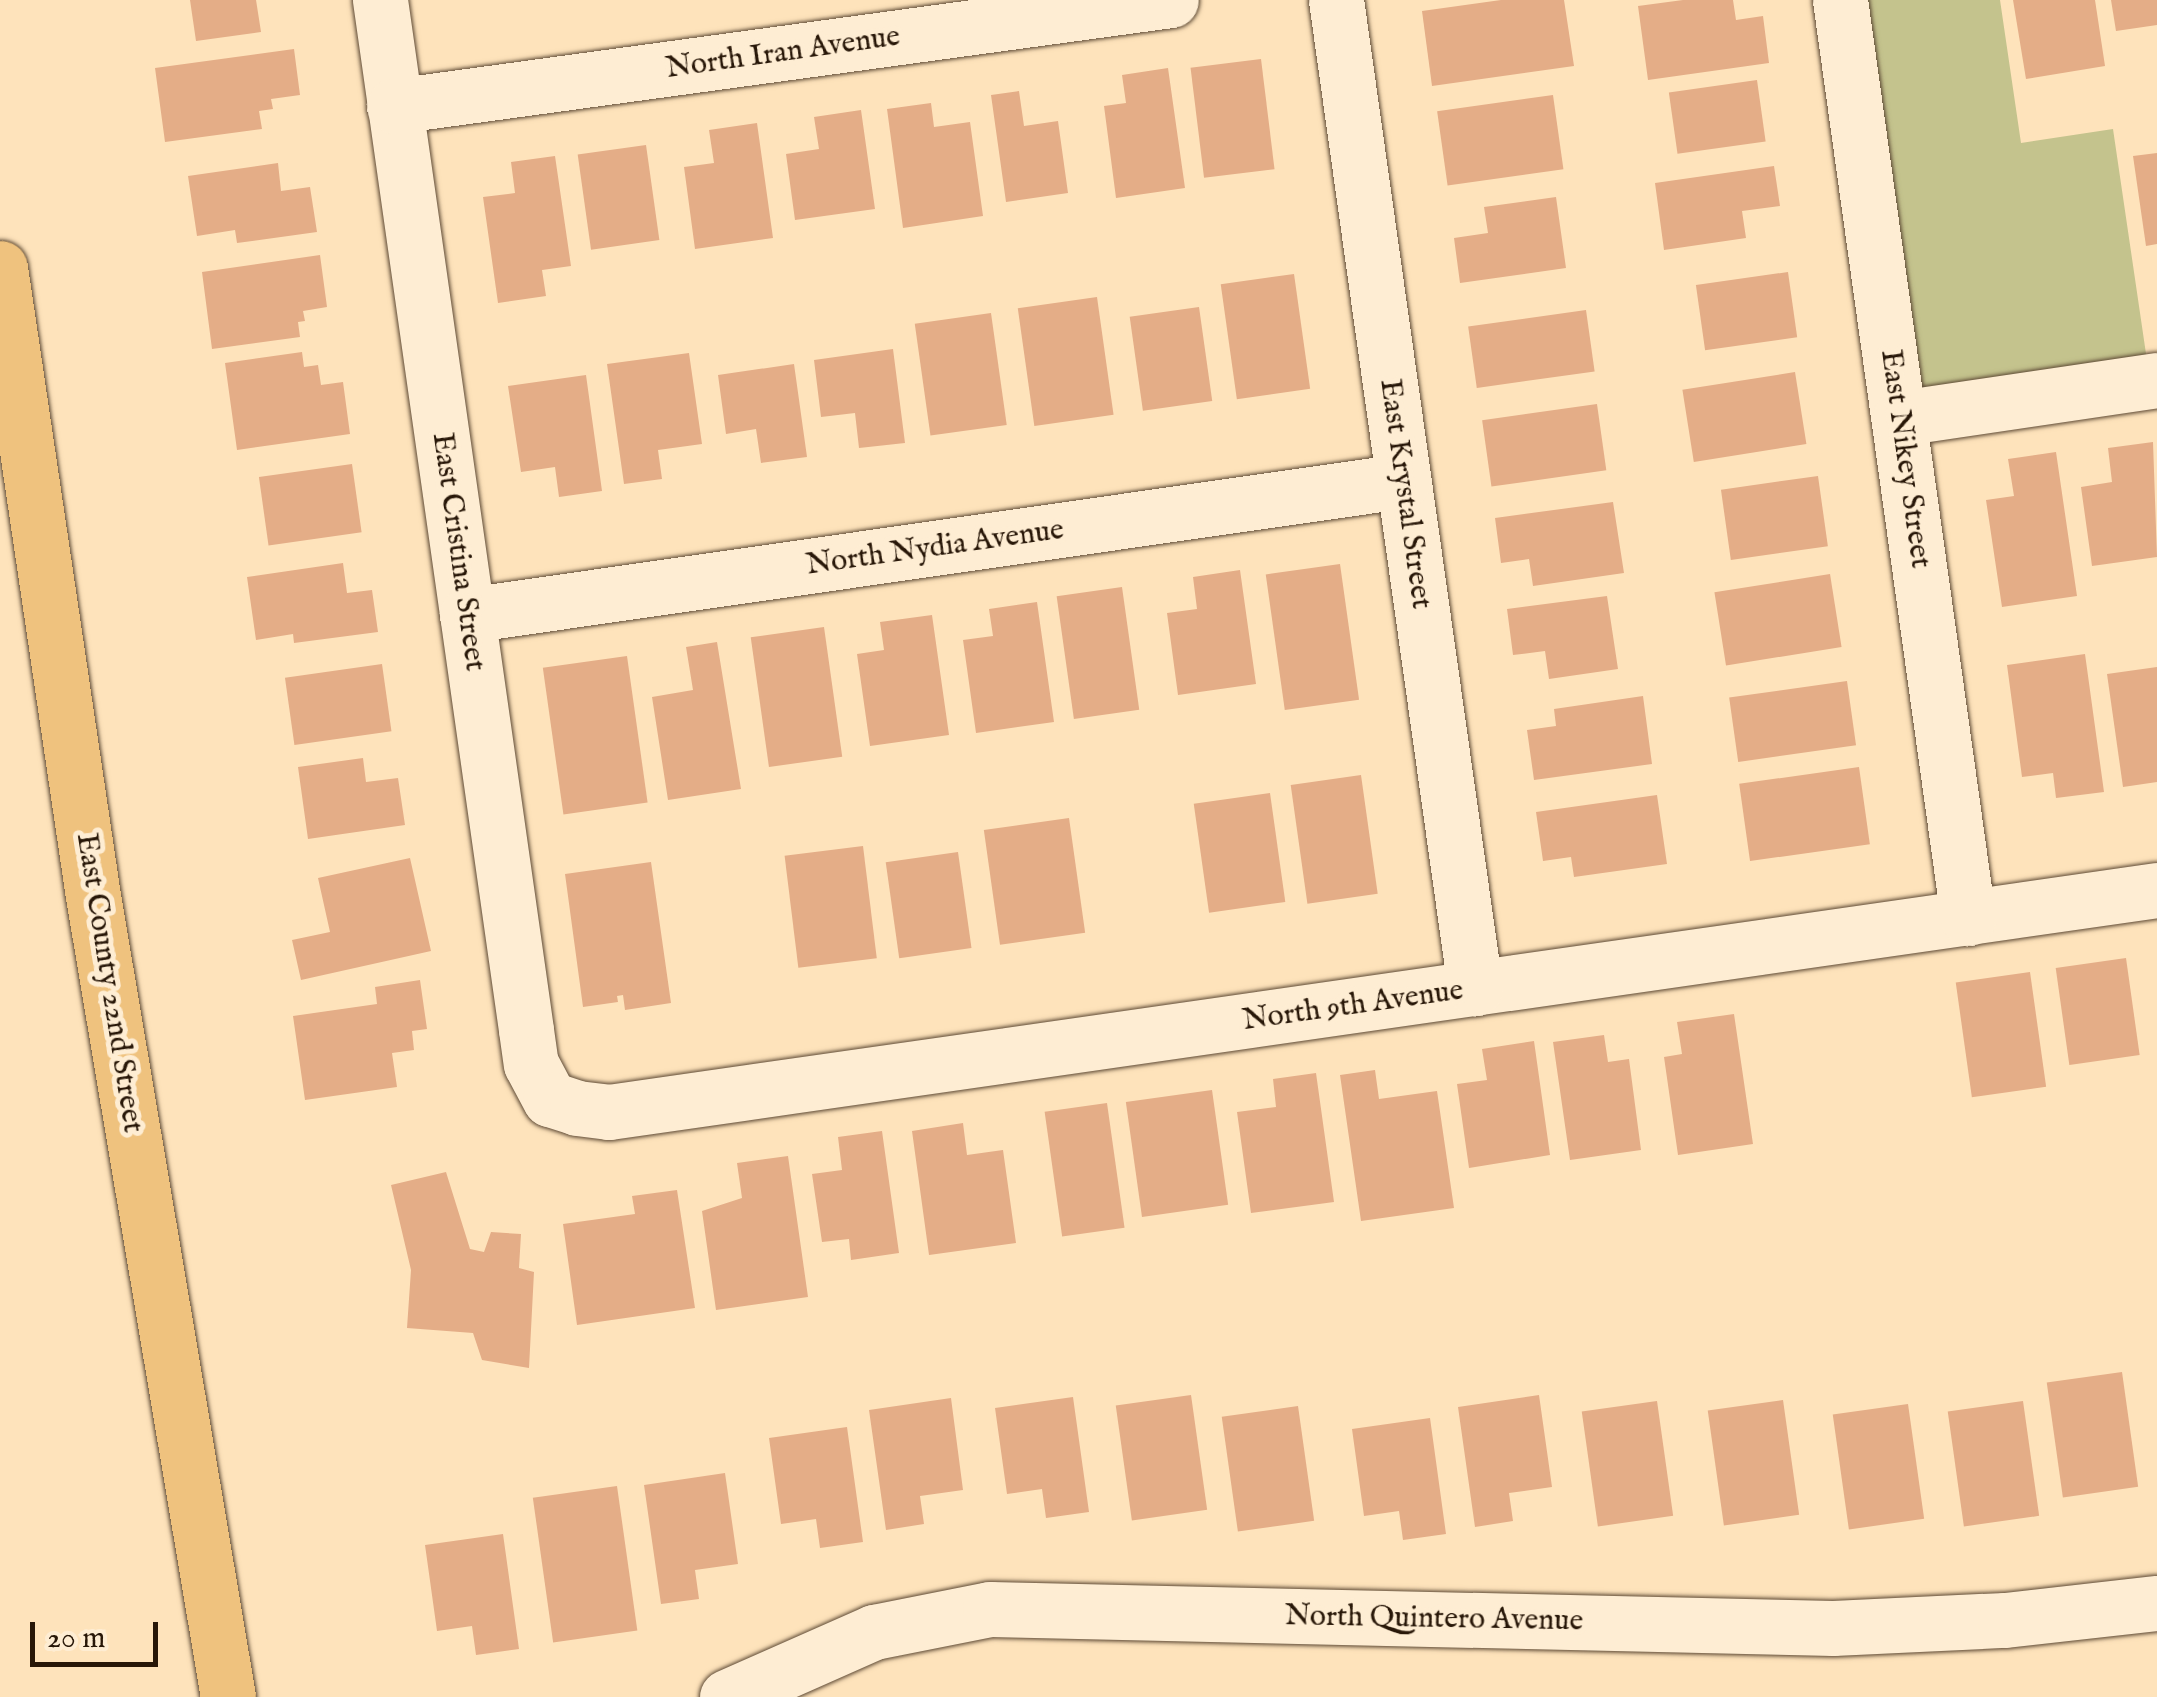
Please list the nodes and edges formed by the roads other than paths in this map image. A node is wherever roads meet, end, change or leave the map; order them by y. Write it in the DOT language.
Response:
graph roads {
  1 [pos="380,0"];
  2 [pos="1171,0"];
  3 [pos="1336,0"];
  4 [pos="1840,0"];
  5 [pos="394,106"];
  6 [pos="0,268"];
  7 [pos="2157,380"];
  8 [pos="1900,418"];
  9 [pos="1402,481"];
  10 [pos="468,615"];
  11 [pos="2157,890"];
  12 [pos="1968,918"];
  13 [pos="1475,988"];
  14 [pos="550,1099"];
  15 [pos="2157,1602"];
  16 [pos="228,1697"];
  17 [pos="726,1697"];
  1 -- 5 [label="street, East Cristina Street"];
  2 -- 5 [label="street, North Iran Avenue"];
  3 -- 9 [label="street, East Krystal Street"];
  4 -- 8 [label="street, East Nikey Street"];
  5 -- 10 [label="street, East Cristina Street"];
  6 -- 16 [label="main road, East County 22nd Street"];
  7 -- 8 [label="street"];
  8 -- 12 [label="street, East Nikey Street"];
  9 -- 10 [label="street, North Nydia Avenue"];
  9 -- 13 [label="street, East Krystal Street"];
  10 -- 14 [label="street, East Cristina Street"];
  11 -- 12 [label="street, North 9th Avenue"];
  12 -- 13 [label="street, North 9th Avenue"];
  13 -- 14 [label="street, North 9th Avenue"];
  15 -- 17 [label="street, North Quintero Avenue"];
}
